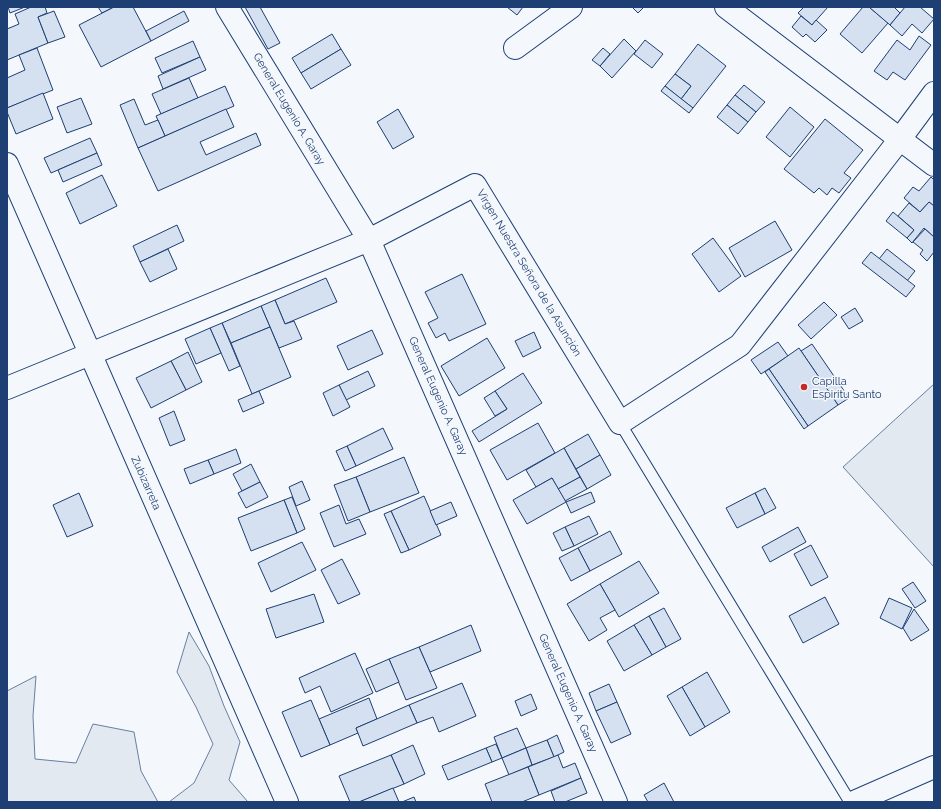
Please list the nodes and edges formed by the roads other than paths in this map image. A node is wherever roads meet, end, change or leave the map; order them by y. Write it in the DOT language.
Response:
graph roads {
  1 [pos="227,7"];
  2 [pos="571,7"];
  3 [pos="726,7"];
  4 [pos="515,48"];
  5 [pos="934,93"];
  6 [pos="900,139"];
  7 [pos="7,164"];
  8 [pos="934,166"];
  9 [pos="369,240"];
  10 [pos="90,354"];
  11 [pos="7,388"];
  12 [pos="620,423"];
  13 [pos="934,767"];
  14 [pos="287,802"];
  15 [pos="616,802"];
  16 [pos="850,802"];
  17 [pos="854,802"];
  1 -- 9 [label="street, General Eugenio A. Garay"];
  2 -- 4 [label="street"];
  3 -- 6 [label="street"];
  5 -- 6 [label="street"];
  6 -- 8 [label="street"];
  6 -- 12 [label="street"];
  7 -- 10 [label="street, Zubizarreta"];
  9 -- 10 [label="street"];
  9 -- 12 [label="street, Virgen Nuestra Señora de la Asunción"];
  9 -- 15 [label="street, General Eugenio A. Garay"];
  10 -- 11 [label="street"];
  10 -- 14 [label="street, Zubizarreta"];
  12 -- 16 [label="lane"];
  13 -- 17 [label="street"];
}
